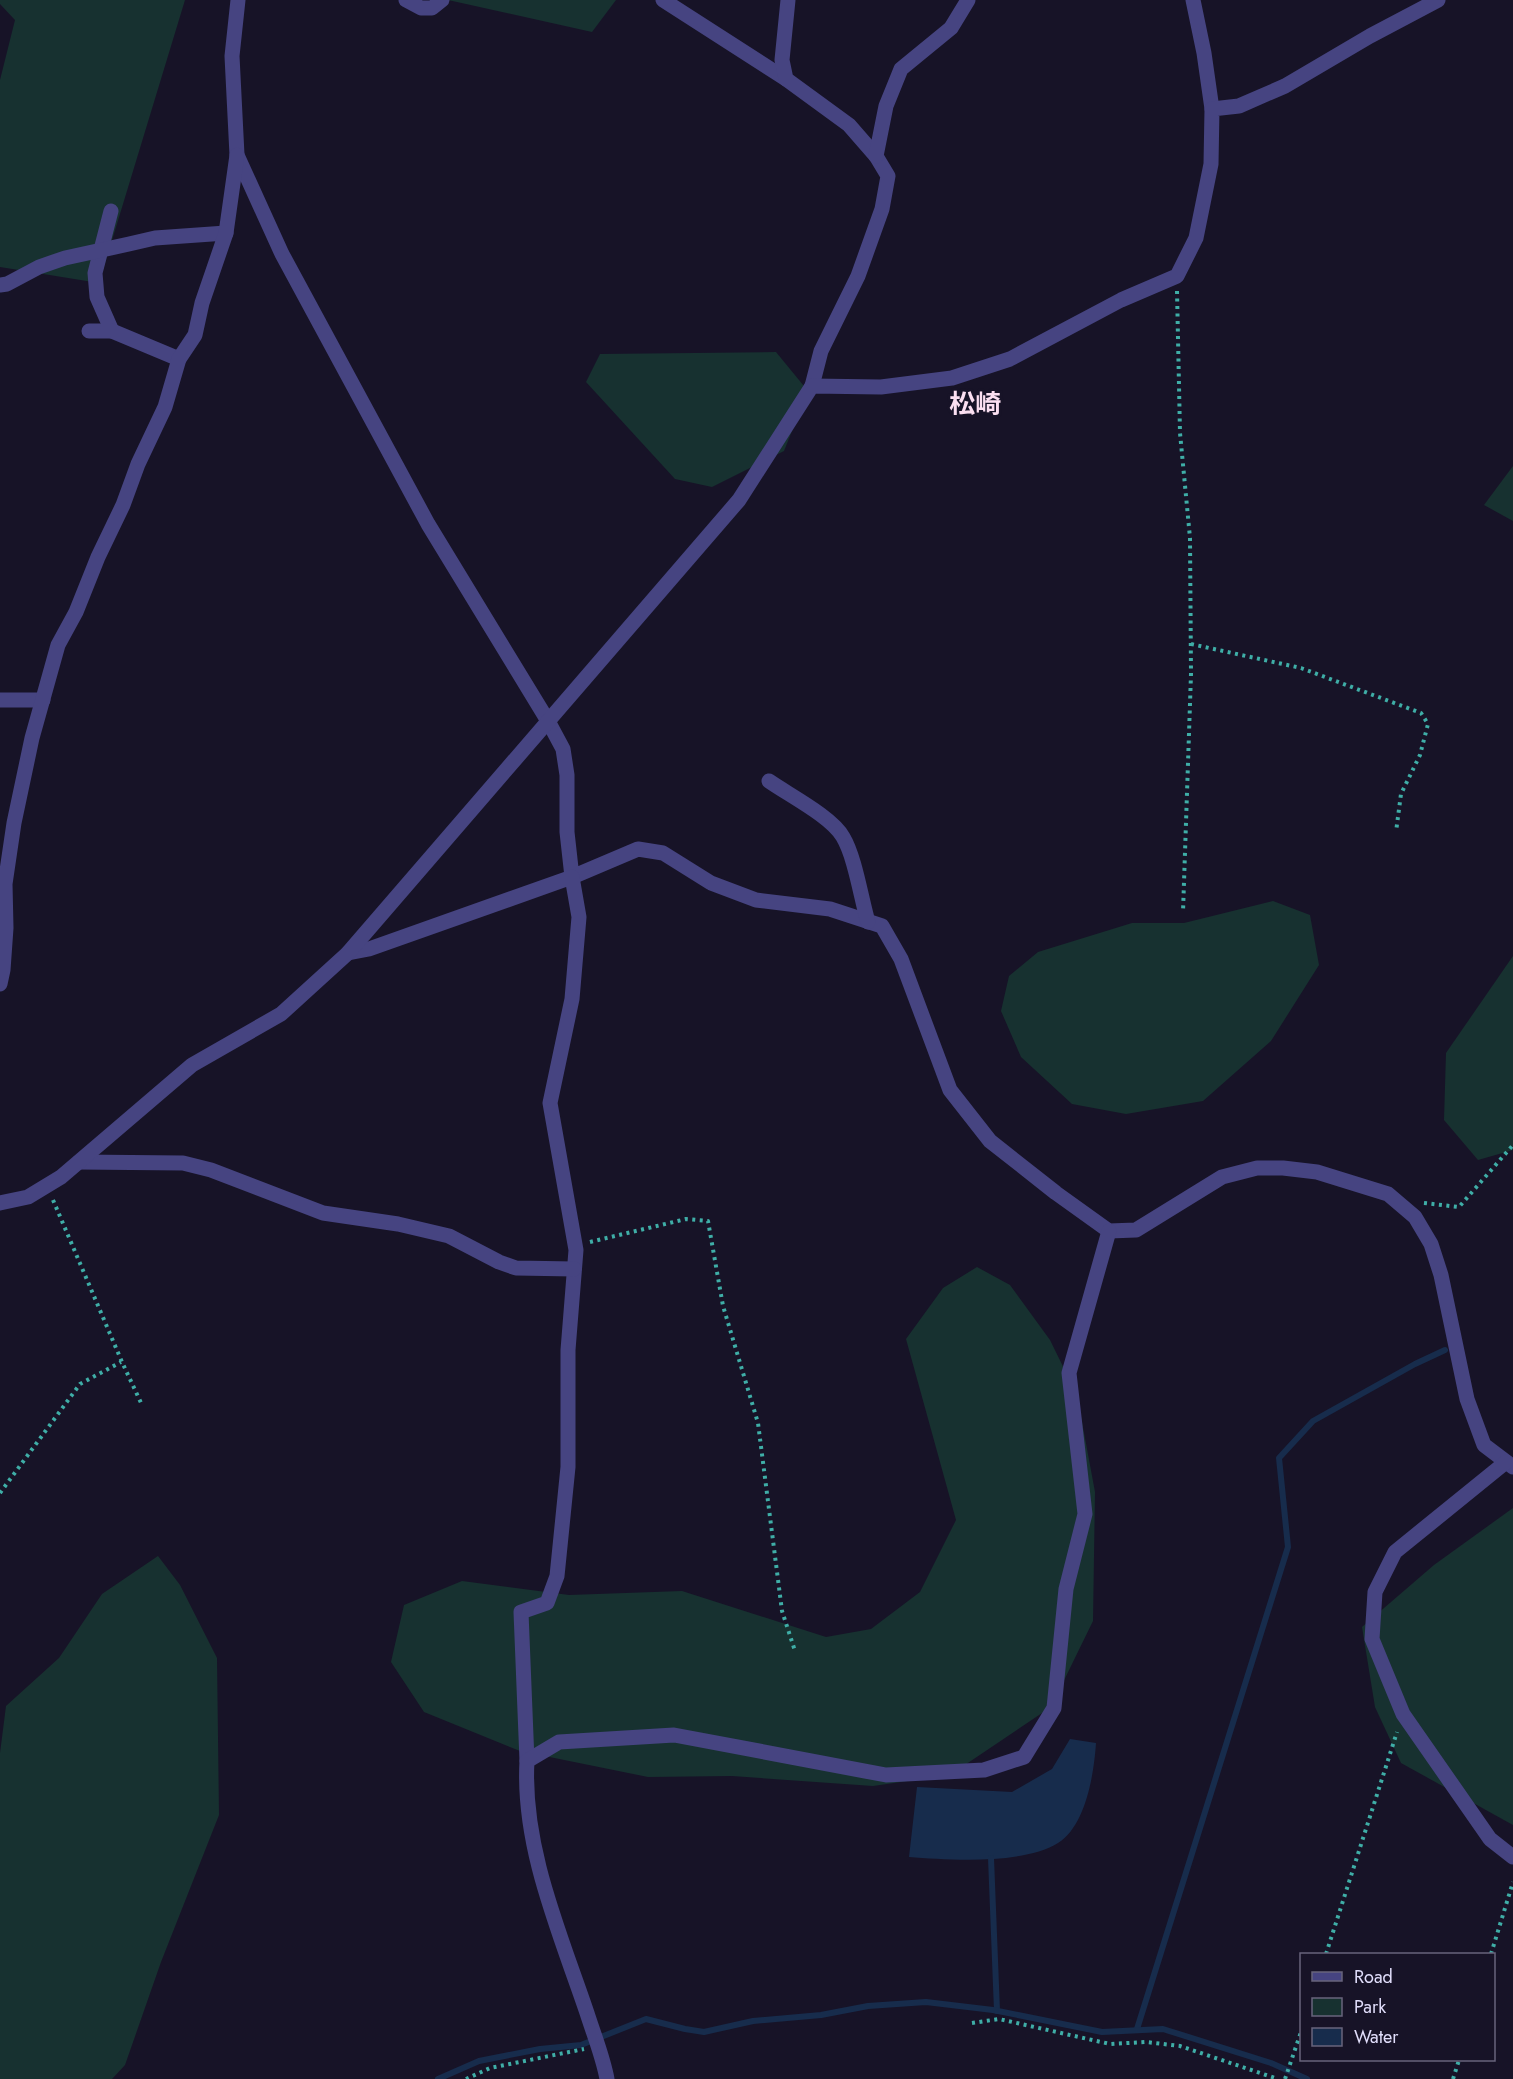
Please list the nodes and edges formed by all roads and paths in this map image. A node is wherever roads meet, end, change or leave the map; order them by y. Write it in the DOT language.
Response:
graph roads {
  1 [pos="238,0"];
  2 [pos="406,0"];
  3 [pos="441,0"];
  4 [pos="663,0"];
  5 [pos="788,0"];
  6 [pos="968,0"];
  7 [pos="1193,0"];
  8 [pos="1438,0"];
  9 [pos="786,79"];
  10 [pos="1212,109"];
  11 [pos="237,155"];
  12 [pos="876,156"];
  13 [pos="111,211"];
  14 [pos="226,233"];
  15 [pos="101,251"];
  16 [pos="1177,276"];
  17 [pos="0,285"];
  18 [pos="89,331"];
  19 [pos="112,331"];
  20 [pos="180,359"];
  21 [pos="812,386"];
  22 [pos="1191,644"];
  23 [pos="0,699"];
  24 [pos="43,700"];
  25 [pos="548,721"];
  26 [pos="769,781"];
  27 [pos="1396,832"];
  28 [pos="572,877"];
  29 [pos="1183,912"];
  30 [pos="868,922"];
  31 [pos="348,953"];
  32 [pos="0,984"];
  33 [pos="1513,1145"];
  34 [pos="78,1162"];
  35 [pos="47,1185"];
  36 [pos="0,1203"];
  37 [pos="1399,1203"];
  38 [pos="1109,1231"];
  39 [pos="575,1245"];
  40 [pos="574,1269"];
  41 [pos="122,1362"];
  42 [pos="142,1405"];
  43 [pos="1510,1464"];
  44 [pos="0,1493"];
  45 [pos="795,1651"];
  46 [pos="1403,1714"];
  47 [pos="527,1761"];
  48 [pos="1513,1857"];
  49 [pos="1513,1882"];
  50 [pos="1326,1953"];
  51 [pos="1491,1953"];
  52 [pos="972,2023"];
  53 [pos="1300,2035"];
  54 [pos="598,2046"];
  55 [pos="1459,2061"];
  56 [pos="466,2079"];
  57 [pos="607,2079"];
  58 [pos="1278,2079"];
  59 [pos="1286,2079"];
  60 [pos="1453,2079"];
  1 -- 11 [label="street"];
  2 -- 3 [label="street"];
  4 -- 9 [label="street"];
  5 -- 9 [label="street"];
  6 -- 12 [label="street"];
  7 -- 10 [label="street"];
  8 -- 10 [label="street"];
  9 -- 12 [label="street"];
  10 -- 16 [label="street"];
  11 -- 14 [label="street"];
  11 -- 25 [label="street"];
  12 -- 21 [label="street"];
  13 -- 15 [label="street"];
  14 -- 15 [label="street"];
  14 -- 20 [label="street"];
  15 -- 17 [label="street"];
  15 -- 19 [label="street"];
  16 -- 21 [label="street"];
  16 -- 22 [label="path"];
  18 -- 19 [label="street"];
  19 -- 20 [label="street"];
  20 -- 24 [label="street"];
  21 -- 25 [label="street"];
  22 -- 27 [label="path"];
  22 -- 29 [label="path"];
  23 -- 24 [label="street"];
  24 -- 32 [label="street"];
  25 -- 28 [label="street"];
  25 -- 31 [label="street"];
  26 -- 30 [label="street"];
  28 -- 30 [label="street"];
  28 -- 31 [label="street"];
  28 -- 39 [label="street"];
  30 -- 38 [label="street"];
  31 -- 34 [label="street"];
  33 -- 37 [label="path"];
  34 -- 35 [label="street"];
  34 -- 40 [label="street"];
  35 -- 36 [label="street"];
  35 -- 41 [label="path"];
  37 -- 38 [label="street"];
  37 -- 43 [label="street"];
  38 -- 47 [label="street"];
  39 -- 40 [label="street"];
  39 -- 45 [label="path"];
  40 -- 47 [label="street"];
  41 -- 42 [label="path"];
  41 -- 44 [label="path"];
  43 -- 46 [label="street"];
  46 -- 48 [label="street"];
  46 -- 50 [label="path"];
  47 -- 54 [label="street"];
  49 -- 51 [label="path"];
  52 -- 58 [label="path"];
  53 -- 59 [label="path"];
  54 -- 56 [label="path"];
  54 -- 57 [label="street"];
  55 -- 60 [label="path"];
}
